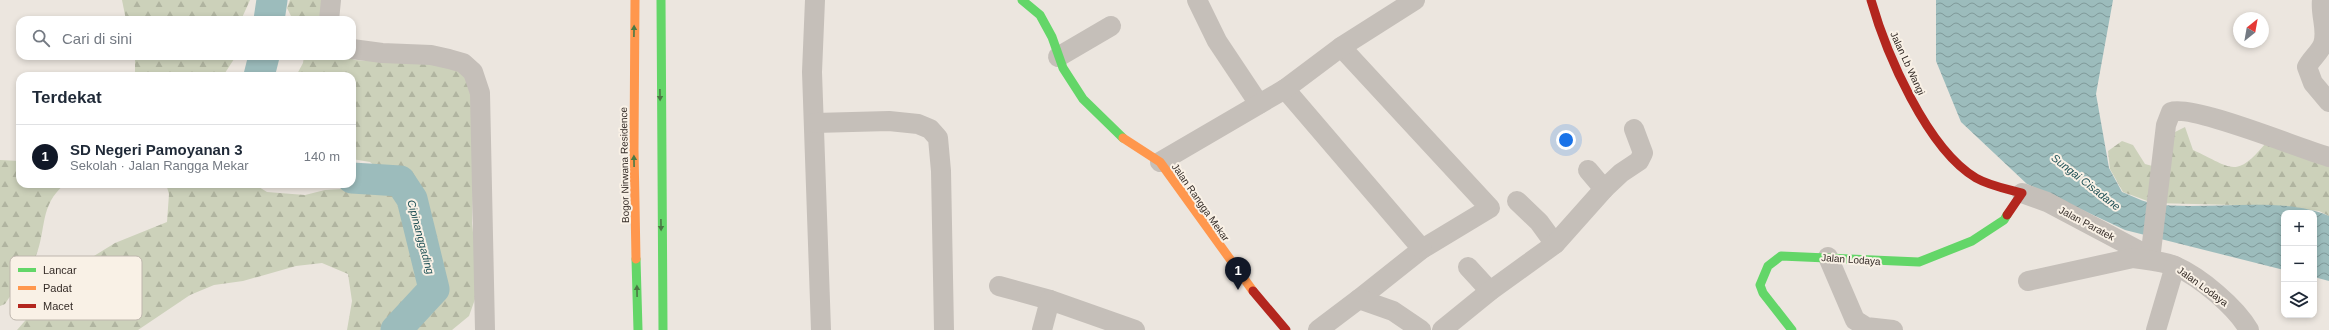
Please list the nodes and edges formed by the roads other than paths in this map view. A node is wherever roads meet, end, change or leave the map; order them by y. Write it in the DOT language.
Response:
graph roads {
  1 [pos="331,0"];
  2 [pos="635,0"];
  3 [pos="661,0"];
  4 [pos="815,0"];
  5 [pos="1022,0"];
  6 [pos="1197,0"];
  7 [pos="1415,0"];
  8 [pos="1871,0"];
  9 [pos="2322,0"];
  10 [pos="329,16"];
  11 [pos="1111,26"];
  12 [pos="1342,47"];
  13 [pos="356,50"];
  14 [pos="1058,57"];
  15 [pos="634,68"];
  16 [pos="653,70"];
  17 [pos="1285,89"];
  18 [pos="2329,102"];
  19 [pos="1259,104"];
  20 [pos="815,123"];
  21 [pos="1634,129"];
  22 [pos="2329,157"];
  23 [pos="1160,162"];
  24 [pos="1588,170"];
  25 [pos="1604,189"];
  26 [pos="2022,193"];
  27 [pos="1517,201"];
  28 [pos="1555,244"];
  29 [pos="1422,249"];
  30 [pos="2152,252"];
  31 [pos="1828,257"];
  32 [pos="1468,266"];
  33 [pos="2175,266"];
  34 [pos="2028,281"];
  35 [pos="999,286"];
  36 [pos="1490,291"];
  37 [pos="1359,299"];
  38 [pos="1050,300"];
  39 [pos="486,330"];
  40 [pos="638,330"];
  41 [pos="663,330"];
  42 [pos="821,330"];
  43 [pos="944,330"];
  44 [pos="1042,330"];
  45 [pos="1135,330"];
  46 [pos="1286,330"];
  47 [pos="1318,330"];
  48 [pos="1421,330"];
  49 [pos="1442,330"];
  50 [pos="1792,330"];
  51 [pos="1894,330"];
  52 [pos="2156,330"];
  53 [pos="2249,330"];
  1 -- 10 [label="street"];
  15 -- 2 [label="street, Bogor Nirwana Residence, one-way"];
  3 -- 16 [label="street"];
  4 -- 20 [label="street"];
  5 -- 14 [label="street, Jalan Rangga Mekar"];
  6 -- 19 [label="street"];
  7 -- 12 [label="street"];
  8 -- 26 [label="street, Jalan Lb Wangi"];
  9 -- 18 [label="street"];
  11 -- 14 [label="street"];
  12 -- 17 [label="street"];
  12 -- 29 [label="street"];
  13 -- 39 [label="street"];
  14 -- 23 [label="street, Jalan Rangga Mekar"];
  15 -- 16 [label="street"];
  40 -- 15 [label="street, Bogor Nirwana Residence, one-way"];
  16 -- 41 [label="street, one-way"];
  17 -- 19 [label="street"];
  17 -- 29 [label="street"];
  19 -- 23 [label="street"];
  20 -- 42 [label="street"];
  20 -- 43 [label="street"];
  21 -- 25 [label="street"];
  22 -- 30 [label="street"];
  23 -- 46 [label="street, Jalan Rangga Mekar"];
  24 -- 25 [label="street"];
  25 -- 28 [label="street"];
  26 -- 30 [label="street, Jalan Paratek"];
  26 -- 31 [label="street, Jalan Lodaya"];
  27 -- 28 [label="street"];
  28 -- 36 [label="street"];
  29 -- 37 [label="street"];
  30 -- 33 [label="street, Jalan Lodaya"];
  30 -- 34 [label="street, Jalan Lodaya"];
  31 -- 50 [label="street, Jalan Lodaya"];
  31 -- 51 [label="street"];
  32 -- 36 [label="street"];
  33 -- 52 [label="street"];
  33 -- 53 [label="street, Jalan Lodaya"];
  35 -- 38 [label="street"];
  36 -- 49 [label="street"];
  37 -- 47 [label="street"];
  37 -- 48 [label="street"];
  38 -- 44 [label="street"];
  38 -- 45 [label="street"];
}
